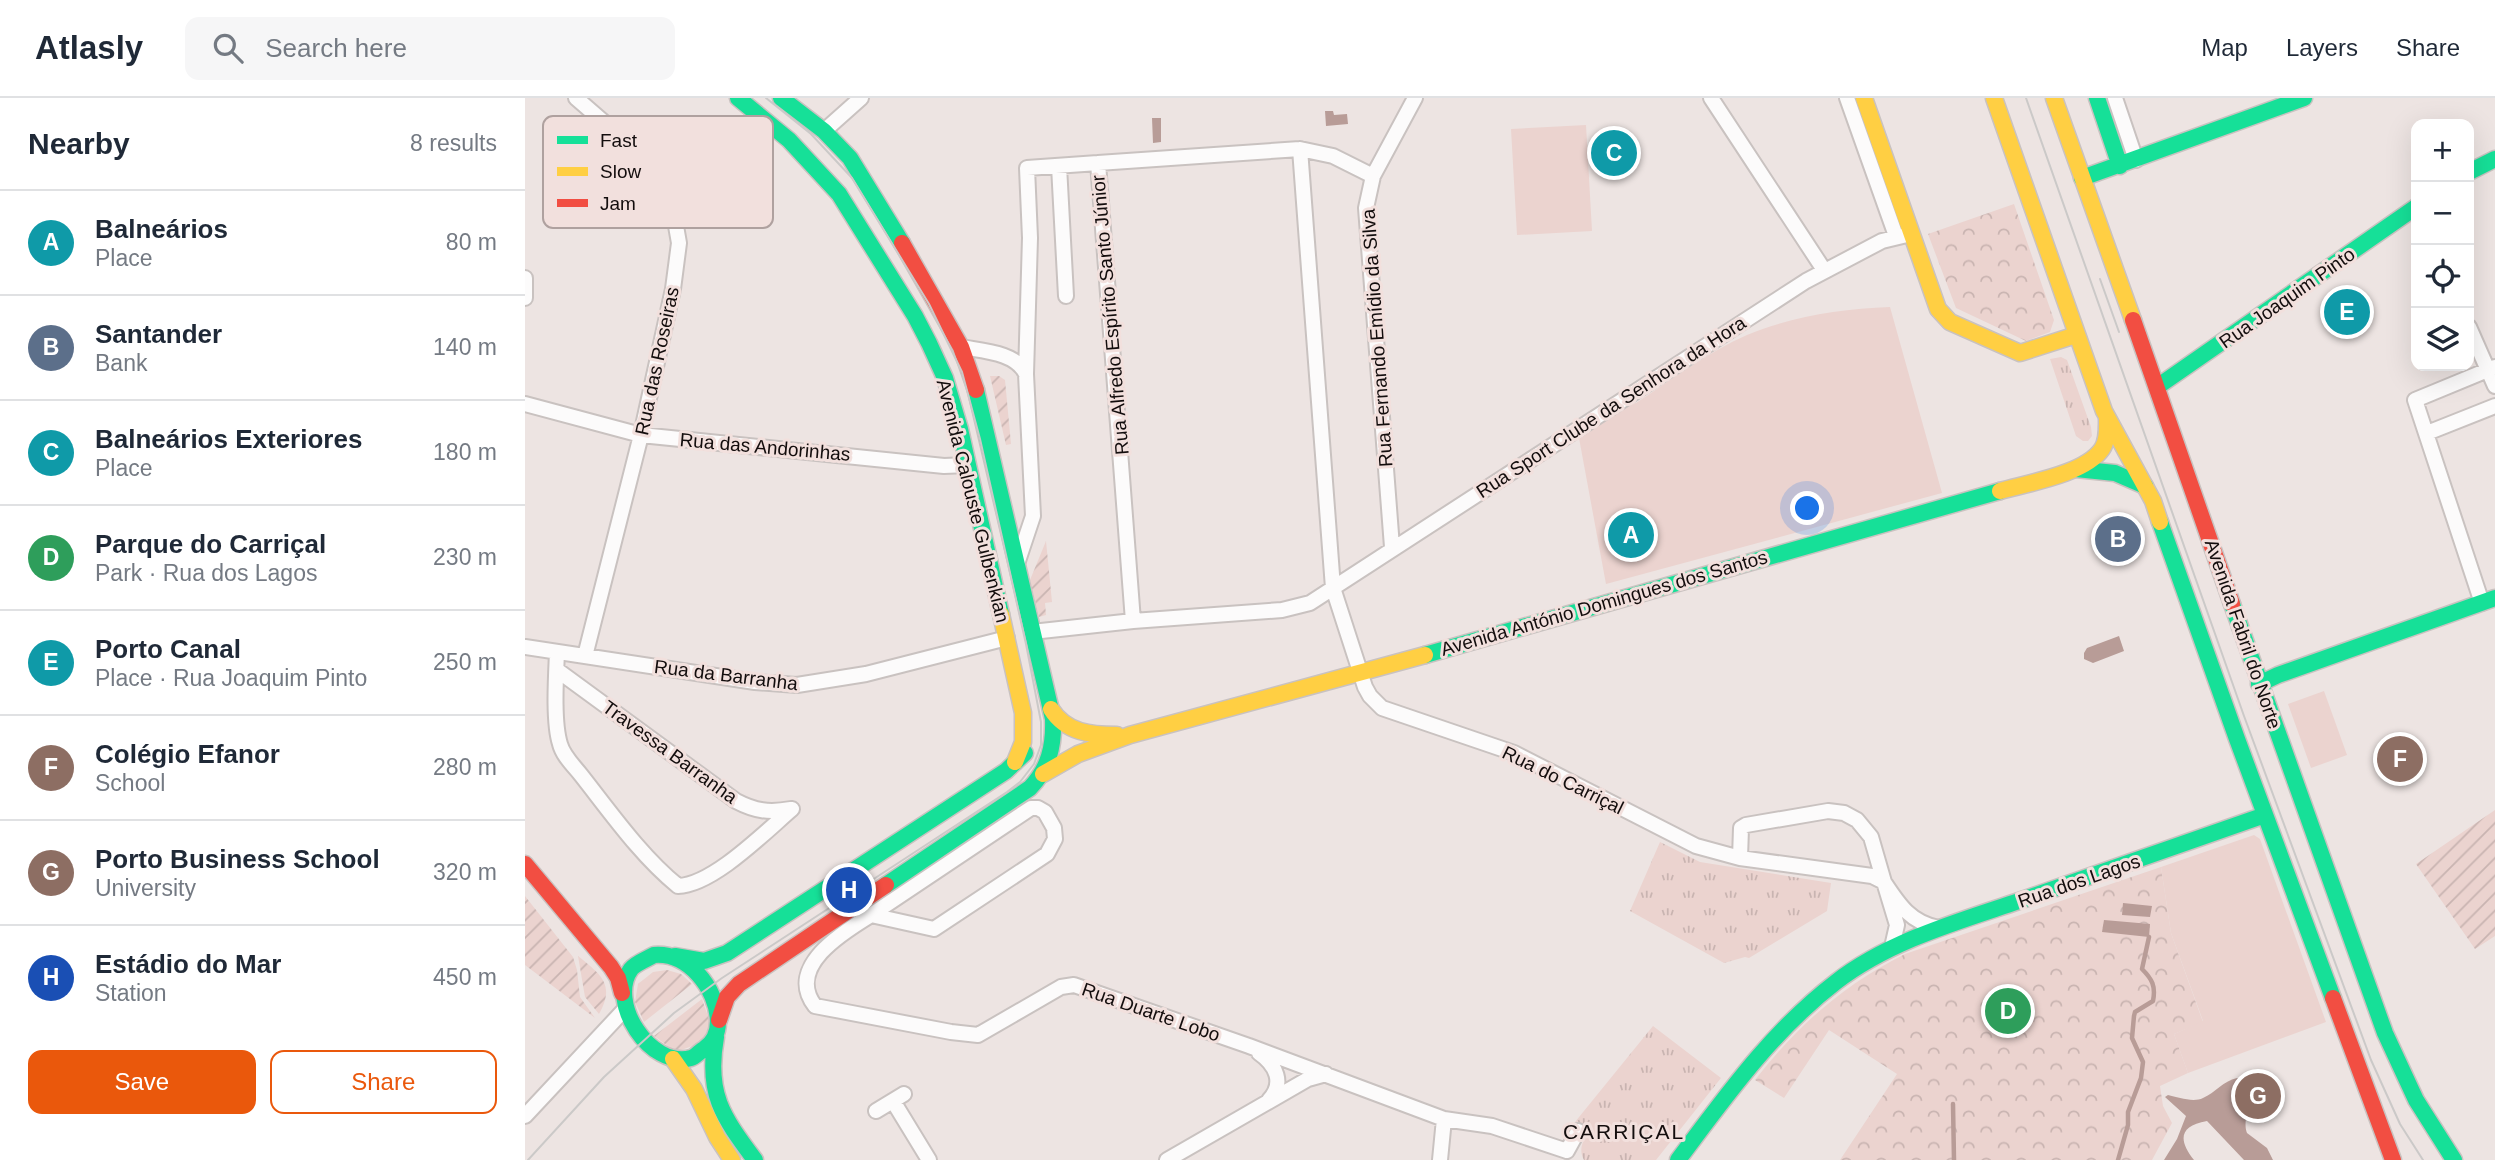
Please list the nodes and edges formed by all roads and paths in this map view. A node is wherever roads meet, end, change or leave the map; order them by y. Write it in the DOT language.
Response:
graph roads {
  1 [pos="576,98"];
  2 [pos="738,98"];
  3 [pos="781,98"];
  4 [pos="861,98"];
  5 [pos="1415,98"];
  6 [pos="1711,98"];
  7 [pos="1847,98"];
  8 [pos="1864,98"];
  9 [pos="1994,98"];
  10 [pos="2055,98"];
  11 [pos="2098,98"];
  12 [pos="2115,98"];
  13 [pos="2304,98"];
  14 [pos="597,116"];
  15 [pos="760,116"];
  16 [pos="773,127"];
  17 [pos="824,131"];
  18 [pos="1300,149"];
  19 [pos="2495,159"];
  20 [pos="1098,163"];
  21 [pos="2128,163"];
  22 [pos="1059,166"];
  23 [pos="2474,170"];
  24 [pos="1373,176"];
  25 [pos="2082,178"];
  26 [pos="2411,212"];
  27 [pos="677,228"];
  28 [pos="1903,235"];
  29 [pos="1824,270"];
  30 [pos="525,278"];
  31 [pos="1066,296"];
  32 [pos="525,298"];
  33 [pos="2076,335"];
  34 [pos="2474,336"];
  35 [pos="961,347"];
  36 [pos="934,355"];
  37 [pos="2492,369"];
  38 [pos="1026,374"];
  39 [pos="2495,386"];
  40 [pos="2157,387"];
  41 [pos="525,404"];
  42 [pos="2495,406"];
  43 [pos="2107,417"];
  44 [pos="2427,433"];
  45 [pos="641,435"];
  46 [pos="968,466"];
  47 [pos="2076,469"];
  48 [pos="2144,486"];
  49 [pos="1392,547"];
  50 [pos="1017,565"];
  51 [pos="1333,588"];
  52 [pos="2488,600"];
  53 [pos="1133,621"];
  54 [pos="1033,632"];
  55 [pos="1007,638"];
  56 [pos="525,648"];
  57 [pos="557,652"];
  58 [pos="585,656"];
  59 [pos="557,670"];
  60 [pos="1360,674"];
  61 [pos="2259,684"];
  62 [pos="1050,707"];
  63 [pos="1130,735"];
  64 [pos="1053,744"];
  65 [pos="1015,762"];
  66 [pos="1043,774"];
  67 [pos="2265,815"];
  68 [pos="1740,858"];
  69 [pos="525,864"];
  70 [pos="1884,881"];
  71 [pos="871,915"];
  72 [pos="1941,928"];
  73 [pos="591,944"];
  74 [pos="1892,947"];
  75 [pos="674,956"];
  76 [pos="646,957"];
  77 [pos="624,1001"];
  78 [pos="718,1027"];
  79 [pos="1249,1046"];
  80 [pos="673,1059"];
  81 [pos="1326,1074"];
  82 [pos="1269,1100"];
  83 [pos="876,1111"];
  84 [pos="525,1116"];
  85 [pos="1444,1119"];
  86 [pos="1578,1131"];
  87 [pos="1569,1155"];
  88 [pos="1171,1159"];
  89 [pos="732,1160"];
  90 [pos="755,1160"];
  91 [pos="929,1160"];
  92 [pos="1440,1160"];
  93 [pos="1678,1160"];
  94 [pos="2393,1160"];
  95 [pos="2454,1160"];
  1 -- 14 [label="street, Rua das Roseiras"];
  2 -- 15 [label="main road, Avenida Calouste Gulbenkian"];
  3 -- 17 [label="main road, Avenida Calouste Gulbenkian"];
  4 -- 17 [label="street"];
  5 -- 24 [label="street, Rua Fernando Emídio da Silva"];
  6 -- 29 [label="street"];
  7 -- 28 [label="street"];
  8 -- 28 [label="main road"];
  9 -- 33 [label="main road, Avenida Fabril do Norte"];
  10 -- 25 [label="main road, Avenida Fabril do Norte"];
  11 -- 21 [label="main road"];
  12 -- 21 [label="street"];
  13 -- 21 [label="main road"];
  16 -- 36 [label="main road, Avenida Calouste Gulbenkian"];
  17 -- 35 [label="main road, Avenida Calouste Gulbenkian"];
  18 -- 20 [label="street, Rua Alfredo Espírito Santo Júnior"];
  18 -- 24 [label="street, Rua Alfredo Espírito Santo Júnior"];
  18 -- 51 [label="street"];
  19 -- 23 [label="main road"];
  20 -- 22 [label="street"];
  20 -- 53 [label="street, Rua Alfredo Espírito Santo Júnior"];
  21 -- 25 [label="main road"];
  22 -- 31 [label="street"];
  22 -- 38 [label="street, Avenida Calouste Gulbenkian"];
  24 -- 49 [label="street, Rua Fernando Emídio da Silva"];
  25 -- 40 [label="main road, Avenida Fabril do Norte"];
  26 -- 40 [label="main road, Rua Joaquim Pinto"];
  27 -- 45 [label="street, Rua das Roseiras"];
  28 -- 29 [label="street, Rua Sport Clube da Senhora da Hora"];
  28 -- 33 [label="main road"];
  29 -- 49 [label="street, Rua Sport Clube da Senhora da Hora"];
  30 -- 32 [label="street"];
  33 -- 43 [label="main road, Avenida Fabril do Norte"];
  34 -- 37 [label="street"];
  35 -- 36 [label="main road"];
  35 -- 38 [label="street"];
  35 -- 50 [label="main road, Avenida Calouste Gulbenkian"];
  36 -- 46 [label="main road, Avenida Calouste Gulbenkian"];
  37 -- 39 [label="street"];
  37 -- 44 [label="street"];
  38 -- 50 [label="street, Avenida Calouste Gulbenkian"];
  40 -- 61 [label="main road, Avenida Fabril do Norte"];
  41 -- 45 [label="street, Rua das Andorinhas"];
  42 -- 44 [label="street"];
  43 -- 47 [label="main road"];
  43 -- 48 [label="main road, Avenida Fabril do Norte"];
  44 -- 52 [label="street"];
  45 -- 46 [label="street, Rua das Andorinhas"];
  45 -- 58 [label="street, Rua das Roseiras"];
  46 -- 55 [label="main road, Avenida Calouste Gulbenkian"];
  47 -- 48 [label="main road"];
  47 -- 60 [label="main road, Avenida António Domingues dos Santos"];
  48 -- 67 [label="main road, Avenida Fabril do Norte"];
  49 -- 51 [label="street, Rua Sport Clube da Senhora da Hora"];
  50 -- 54 [label="main road, Avenida Calouste Gulbenkian"];
  51 -- 53 [label="street"];
  51 -- 60 [label="street"];
  52 -- 61 [label="main road"];
  53 -- 54 [label="street"];
  54 -- 62 [label="main road, Avenida Calouste Gulbenkian"];
  55 -- 58 [label="street, Rua da Barranha"];
  55 -- 65 [label="main road, Avenida Calouste Gulbenkian"];
  56 -- 57 [label="street, Rua da Barranha"];
  57 -- 58 [label="street, Rua da Barranha"];
  57 -- 59 [label="street"];
  59 -- 59 [label="street, Travessa Barranha"];
  60 -- 63 [label="main road, Avenida António Domingues dos Santos"];
  60 -- 68 [label="street, Rua do Carriçal"];
  61 -- 95 [label="main road, Avenida Fabril do Norte"];
  62 -- 63 [label="main road, Avenida António Domingues dos Santos"];
  62 -- 64 [label="main road, Avenida Calouste Gulbenkian"];
  63 -- 64 [label="main road"];
  63 -- 66 [label="main road, Avenida António Domingues dos Santos"];
  64 -- 65 [label="main road"];
  64 -- 66 [label="main road, Avenida Calouste Gulbenkian"];
  65 -- 75 [label="main road"];
  66 -- 78 [label="main road, Avenida Calouste Gulbenkian"];
  67 -- 72 [label="main road, Rua dos Lagos"];
  67 -- 94 [label="main road, Avenida Fabril do Norte"];
  68 -- 70 [label="street, Rua do Carriçal"];
  68 -- 70 [label="street"];
  69 -- 73 [label="main road"];
  70 -- 72 [label="street"];
  70 -- 74 [label="street"];
  71 -- 71 [label="street"];
  71 -- 79 [label="street, Rua Duarte Lobo"];
  72 -- 74 [label="main road, Rua dos Lagos"];
  73 -- 76 [label="main road"];
  73 -- 77 [label="main road"];
  74 -- 93 [label="main road, Rua dos Lagos"];
  75 -- 76 [label="main road"];
  75 -- 78 [label="main road"];
  76 -- 77 [label="main road"];
  77 -- 80 [label="main road"];
  77 -- 84 [label="street"];
  78 -- 80 [label="main road"];
  78 -- 90 [label="main road, Avenida Calouste Gulbenkian"];
  79 -- 81 [label="street, Rua Duarte Lobo"];
  79 -- 82 [label="street"];
  80 -- 89 [label="main road"];
  81 -- 82 [label="street"];
  81 -- 85 [label="street, Rua Duarte Lobo"];
  82 -- 88 [label="street"];
  83 -- 91 [label="street"];
  85 -- 87 [label="street, Rua Duarte Lobo"];
  85 -- 92 [label="street"];
  86 -- 87 [label="street, Rua Duarte Lobo"];
}
